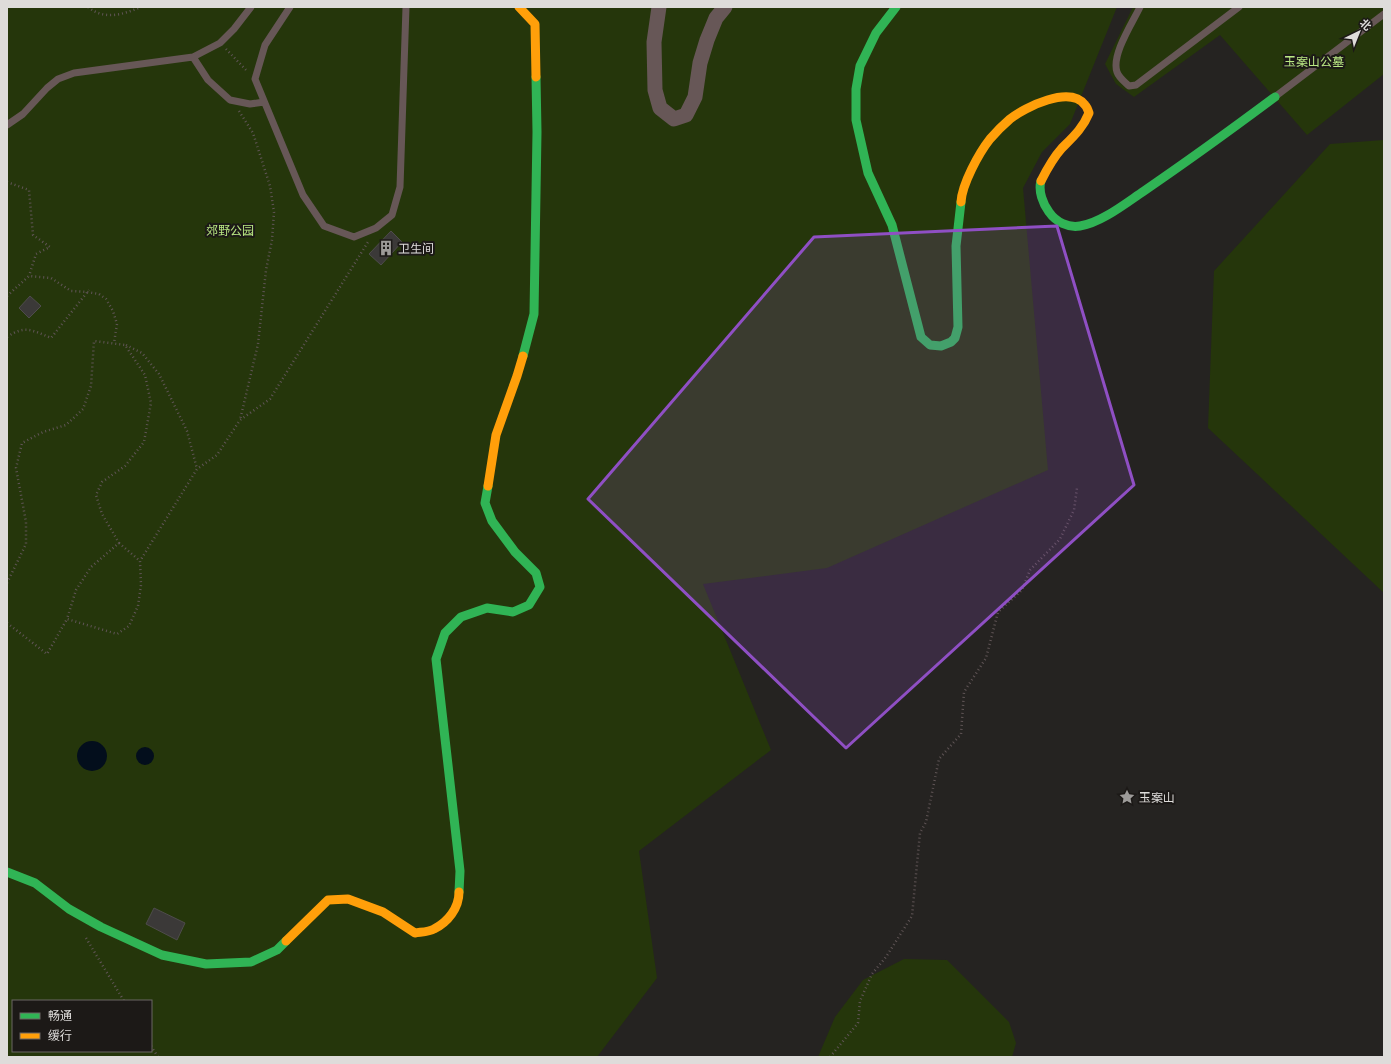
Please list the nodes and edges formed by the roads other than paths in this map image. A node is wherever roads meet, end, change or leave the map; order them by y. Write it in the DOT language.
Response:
graph roads {
  1 [pos="251,7"];
  2 [pos="290,7"];
  3 [pos="406,7"];
  4 [pos="519,7"];
  5 [pos="659,7"];
  6 [pos="725,7"];
  7 [pos="896,7"];
  8 [pos="1140,7"];
  9 [pos="1239,7"];
  10 [pos="1384,14"];
  11 [pos="193,57"];
  12 [pos="1275,97"];
  13 [pos="264,102"];
  14 [pos="7,125"];
  15 [pos="7,872"];
  1 -- 11 [label="lane"];
  2 -- 13 [label="lane"];
  3 -- 13 [label="lane"];
  4 -- 15 [label="street"];
  5 -- 6 [label="street"];
  7 -- 12 [label="street"];
  8 -- 9 [label="lane"];
  10 -- 12 [label="lane"];
  11 -- 13 [label="lane"];
  11 -- 14 [label="lane"];
}
